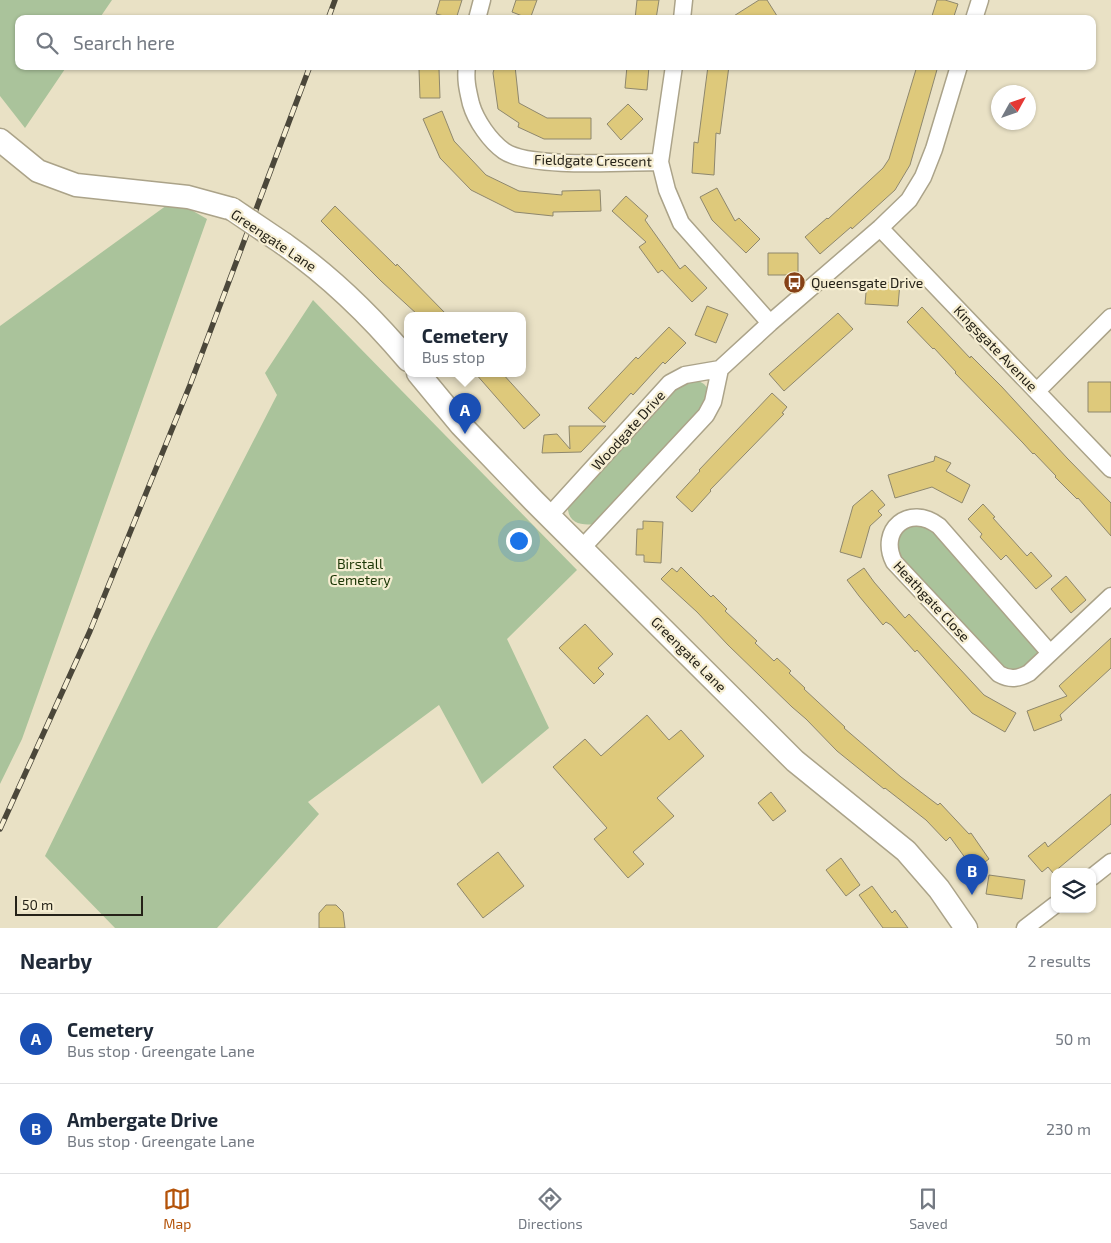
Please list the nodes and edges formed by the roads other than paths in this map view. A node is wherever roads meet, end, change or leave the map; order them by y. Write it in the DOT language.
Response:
graph roads {
  1 [pos="482,0"];
  2 [pos="684,0"];
  3 [pos="980,0"];
  4 [pos="478,15"];
  5 [pos="682,15"];
  6 [pos="975,15"];
  7 [pos="466,70"];
  8 [pos="673,70"];
  9 [pos="958,70"];
  10 [pos="0,140"];
  11 [pos="660,162"];
  12 [pos="880,228"];
  13 [pos="1111,317"];
  14 [pos="770,323"];
  15 [pos="404,355"];
  16 [pos="720,369"];
  17 [pos="421,377"];
  18 [pos="1037,391"];
  19 [pos="1111,469"];
  20 [pos="550,516"];
  21 [pos="582,548"];
  22 [pos="1111,596"];
  23 [pos="1050,653"];
  24 [pos="1111,862"];
  25 [pos="1096,873"];
  26 [pos="1051,908"];
  27 [pos="966,928"];
  28 [pos="1025,928"];
  1 -- 4 [label="street"];
  2 -- 5 [label="street"];
  3 -- 6 [label="street"];
  7 -- 11 [label="street, Fieldgate Crescent"];
  8 -- 11 [label="street"];
  9 -- 12 [label="street"];
  10 -- 15 [label="street, Greengate Lane, bridge"];
  11 -- 14 [label="street"];
  12 -- 14 [label="street"];
  12 -- 18 [label="street, Kingsgate Avenue"];
  13 -- 18 [label="street"];
  14 -- 16 [label="street"];
  16 -- 20 [label="street, Woodgate Drive"];
  16 -- 21 [label="street"];
  17 -- 20 [label="street, Greengate Lane"];
  18 -- 19 [label="street, Kingsgate Avenue"];
  20 -- 21 [label="street, Greengate Lane"];
  21 -- 27 [label="street, Greengate Lane"];
  22 -- 23 [label="street, Heathgate Close"];
  23 -- 23 [label="street, Heathgate Close"];
  24 -- 25 [label="street"];
  26 -- 28 [label="street"];
}
